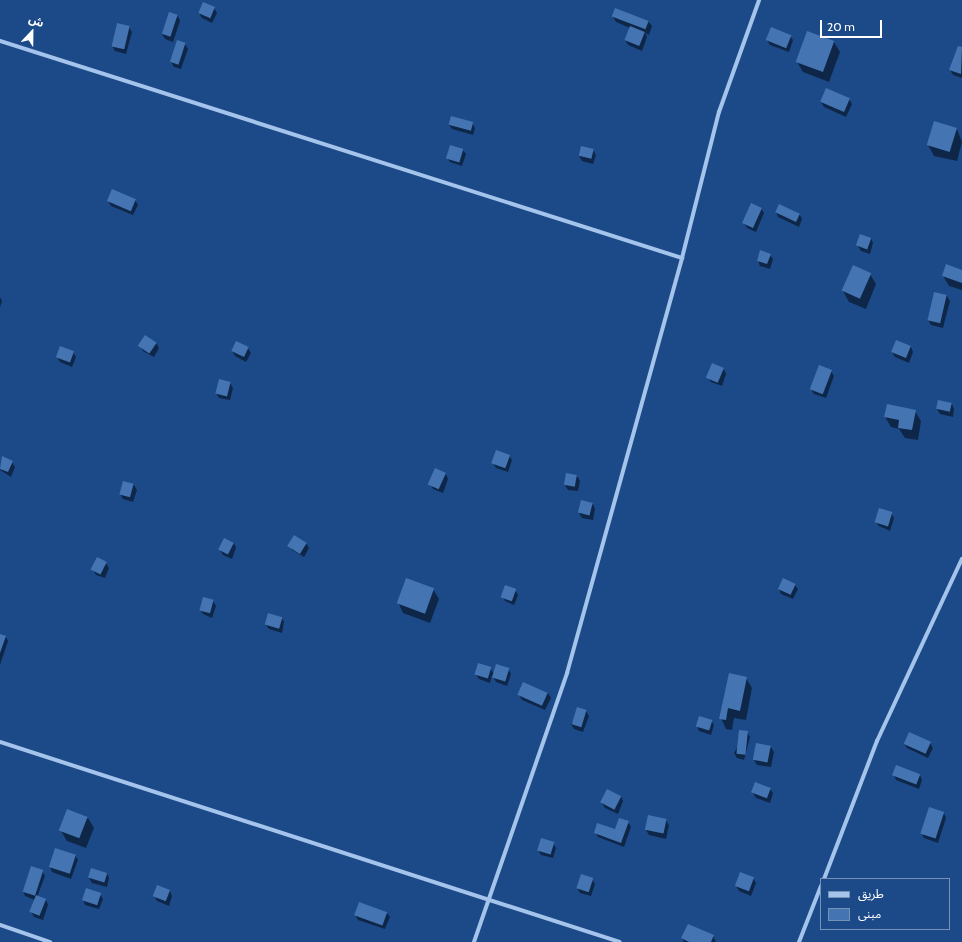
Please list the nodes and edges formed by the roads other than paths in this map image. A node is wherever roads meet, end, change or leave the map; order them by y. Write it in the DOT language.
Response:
graph roads {
  1 [pos="759,0"];
  2 [pos="0,41"];
  3 [pos="682,258"];
  4 [pos="962,559"];
  5 [pos="0,742"];
  6 [pos="824,878"];
  7 [pos="820,889"];
  8 [pos="490,899"];
  9 [pos="0,925"];
  10 [pos="50,942"];
  11 [pos="474,942"];
  12 [pos="620,942"];
  13 [pos="799,942"];
  1 -- 3 [label="street"];
  2 -- 3 [label="street"];
  3 -- 8 [label="street"];
  4 -- 6 [label="street"];
  5 -- 8 [label="street"];
  7 -- 13 [label="street"];
  8 -- 11 [label="street"];
  8 -- 12 [label="street"];
  9 -- 10 [label="street"];
}
